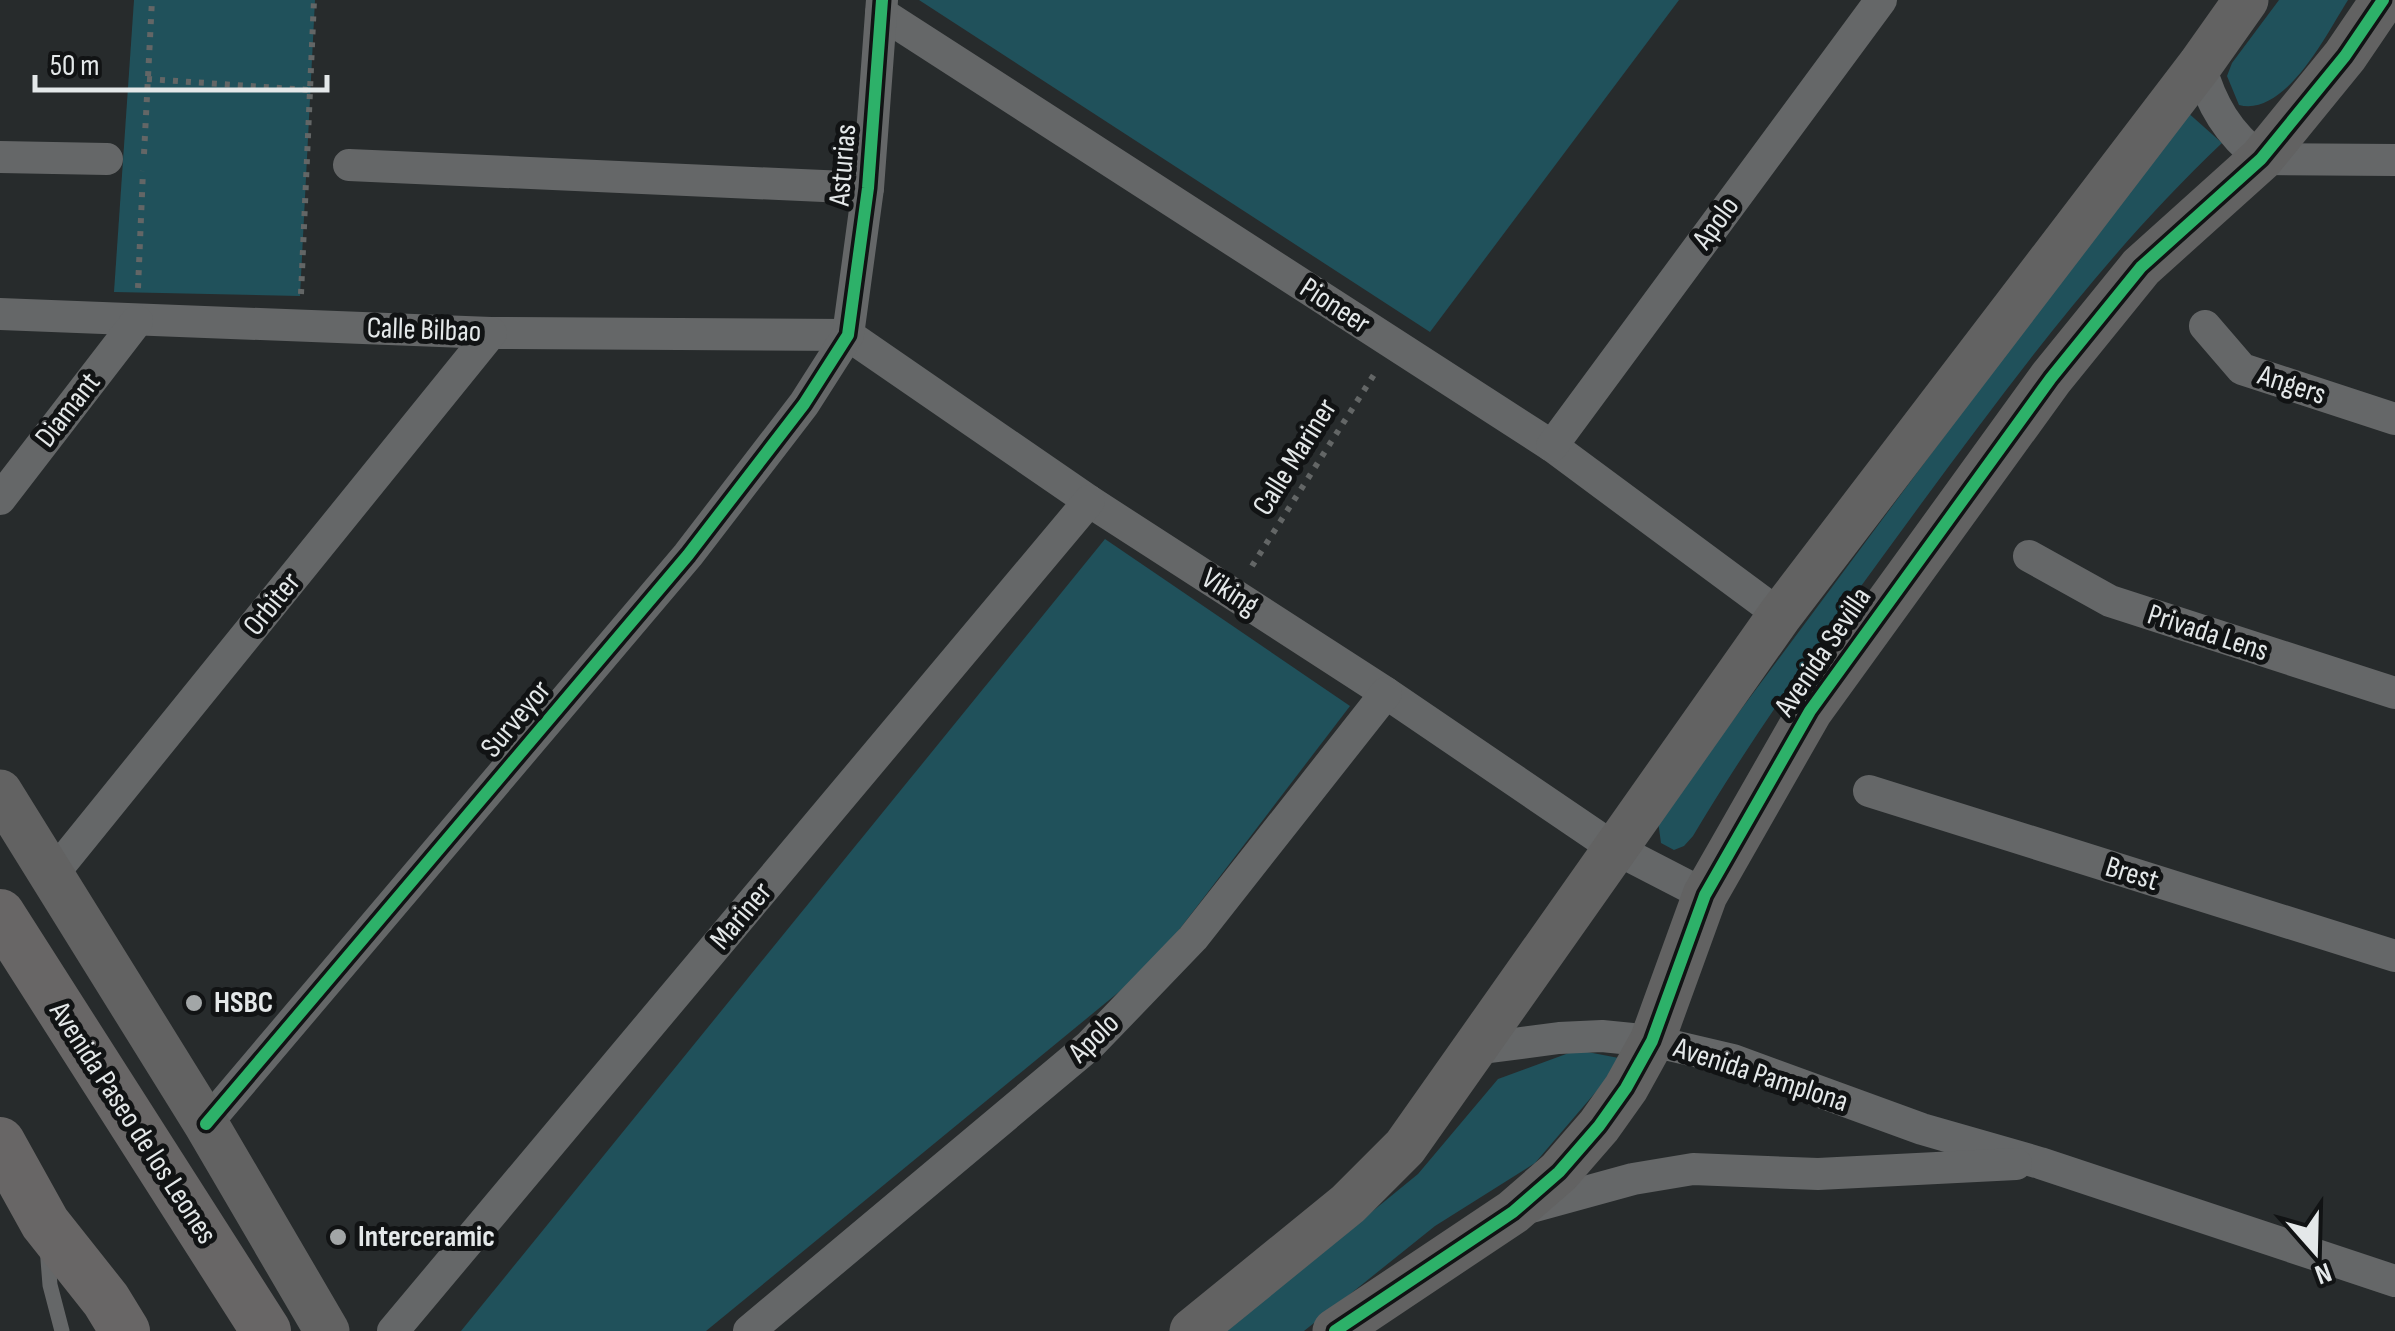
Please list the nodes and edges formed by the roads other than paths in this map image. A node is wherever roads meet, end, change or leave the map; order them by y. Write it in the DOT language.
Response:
graph roads {
  1 [pos="1881,0"];
  2 [pos="2246,0"];
  3 [pos="2383,0"];
  4 [pos="881,6"];
  5 [pos="2200,65"];
  6 [pos="0,157"];
  7 [pos="107,159"];
  8 [pos="2261,159"];
  9 [pos="2395,160"];
  10 [pos="350,165"];
  11 [pos="868,188"];
  12 [pos="0,314"];
  13 [pos="137,321"];
  14 [pos="2205,326"];
  15 [pos="491,333"];
  16 [pos="848,334"];
  17 [pos="2395,420"];
  18 [pos="1552,446"];
  19 [pos="0,499"];
  20 [pos="1089,502"];
  21 [pos="2029,556"];
  22 [pos="1780,614"];
  23 [pos="2395,693"];
  24 [pos="1386,694"];
  25 [pos="0,792"];
  26 [pos="1869,792"];
  27 [pos="1614,848"];
  28 [pos="53,874"];
  29 [pos="1704,895"];
  30 [pos="0,914"];
  31 [pos="2395,956"];
  32 [pos="1652,1041"];
  33 [pos="1475,1049"];
  34 [pos="206,1124"];
  35 [pos="0,1142"];
  36 [pos="2040,1163"];
  37 [pos="0,1170"];
  38 [pos="1513,1212"];
  39 [pos="45,1223"];
  40 [pos="2395,1281"];
  41 [pos="115,1315"];
  42 [pos="62,1331"];
  43 [pos="156,1331"];
  44 [pos="266,1331"];
  45 [pos="327,1331"];
  46 [pos="392,1331"];
  47 [pos="749,1331"];
  48 [pos="1192,1331"];
  49 [pos="1335,1331"];
  1 -- 18 [label="street, Apolo"];
  2 -- 5 [label="street, Avenida Sevilla"];
  3 -- 8 [label="street, Avenida Sevilla"];
  4 -- 11 [label="street, Asturias"];
  4 -- 18 [label="street, Pioneer"];
  5 -- 8 [label="street"];
  5 -- 22 [label="street, Avenida Sevilla"];
  6 -- 7 [label="street"];
  8 -- 9 [label="street"];
  8 -- 29 [label="street, Avenida Sevilla"];
  10 -- 11 [label="street"];
  11 -- 16 [label="street, Asturias"];
  12 -- 13 [label="street, Calle Bilbao"];
  13 -- 15 [label="street, Calle Bilbao"];
  13 -- 19 [label="street, Diamant"];
  14 -- 17 [label="street, Angers"];
  15 -- 16 [label="street, Calle Bilbao"];
  15 -- 28 [label="street, Orbiter"];
  16 -- 20 [label="street, Viking"];
  16 -- 34 [label="street, Surveyor"];
  18 -- 22 [label="street, Pioneer"];
  20 -- 24 [label="street, Viking"];
  20 -- 46 [label="street, Mariner"];
  21 -- 23 [label="street, Privada Lens"];
  22 -- 27 [label="street, Avenida Sevilla"];
  24 -- 27 [label="street, Viking"];
  24 -- 47 [label="street, Apolo"];
  25 -- 28 [label="street"];
  26 -- 31 [label="street, Brest"];
  27 -- 29 [label="street, Viking"];
  27 -- 33 [label="street, Avenida Sevilla"];
  28 -- 34 [label="street"];
  29 -- 32 [label="street, Avenida Sevilla"];
  30 -- 44 [label="main road, Avenida Paseo de los Leones"];
  32 -- 33 [label="street, Avenida Pamplona"];
  32 -- 36 [label="street, Avenida Pamplona"];
  32 -- 38 [label="street, Avenida Sevilla"];
  33 -- 48 [label="street, Avenida Sevilla"];
  34 -- 45 [label="street"];
  35 -- 39 [label="main road"];
  36 -- 38 [label="street, Avenida Pamplona"];
  36 -- 40 [label="street, Avenida Pamplona"];
  37 -- 39 [label="street"];
  38 -- 49 [label="street, Avenida Sevilla"];
  39 -- 41 [label="main road"];
  39 -- 42 [label="lane"];
  41 -- 43 [label="main road"];
}
